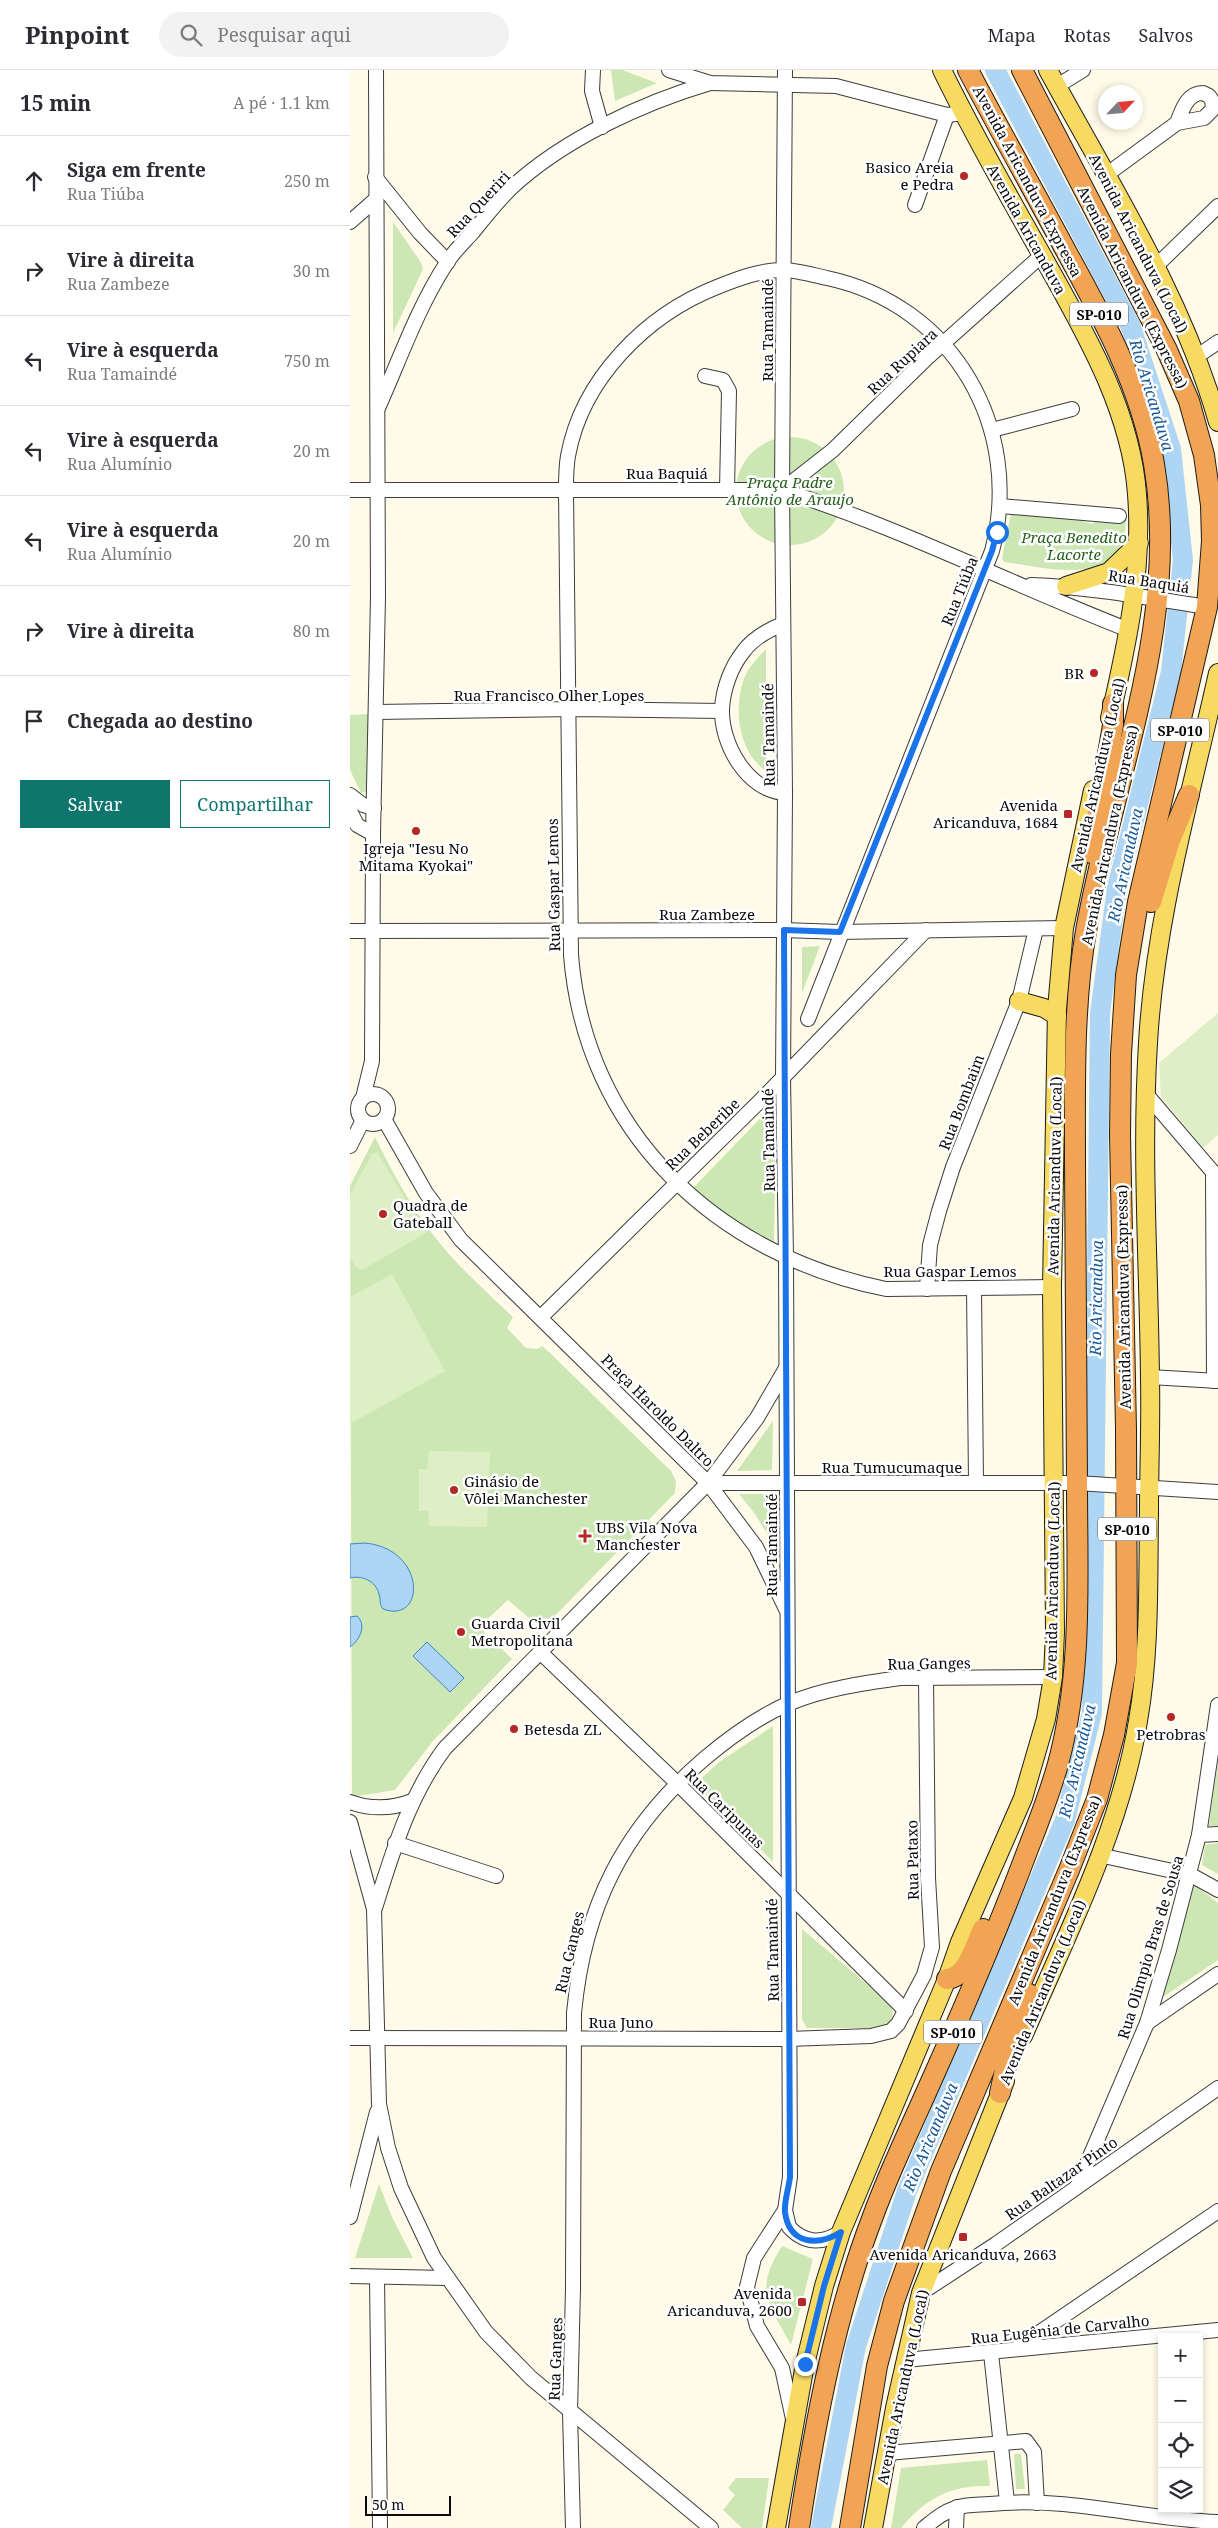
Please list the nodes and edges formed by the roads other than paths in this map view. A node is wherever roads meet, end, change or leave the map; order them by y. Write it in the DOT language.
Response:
graph roads {
  1 [pos="376,70"];
  2 [pos="593,70"];
  3 [pos="669,70"];
  4 [pos="942,70"];
  5 [pos="968,70"];
  6 [pos="1022,70"];
  7 [pos="1048,70"];
  8 [pos="1083,70"];
  9 [pos="785,77"];
  10 [pos="710,83"];
  11 [pos="1057,86"];
  12 [pos="955,114"];
  13 [pos="1178,123"];
  14 [pos="602,127"];
  15 [pos="1106,175"];
  16 [pos="375,177"];
  17 [pos="375,200"];
  18 [pos="915,205"];
  19 [pos="1218,206"];
  20 [pos="350,222"];
  21 [pos="1042,255"];
  22 [pos="448,262"];
  23 [pos="1155,267"];
  24 [pos="783,270"];
  25 [pos="1218,342"];
  26 [pos="944,344"];
  27 [pos="1196,357"];
  28 [pos="705,376"];
  29 [pos="1072,409"];
  30 [pos="376,413"];
  31 [pos="1218,422"];
  32 [pos="992,430"];
  33 [pos="350,490"];
  34 [pos="566,490"];
  35 [pos="727,490"];
  36 [pos="782,490"];
  37 [pos="376,491"];
  38 [pos="1000,506"];
  39 [pos="1119,516"];
  40 [pos="1139,543"];
  41 [pos="985,570"];
  42 [pos="1026,585"];
  43 [pos="1066,586"];
  44 [pos="1161,592"];
  45 [pos="1136,594"];
  46 [pos="1204,606"];
  47 [pos="784,624"];
  48 [pos="1129,630"];
  49 [pos="1218,673"];
  50 [pos="1113,704"];
  51 [pos="567,709"];
  52 [pos="722,711"];
  53 [pos="376,712"];
  54 [pos="785,793"];
  55 [pos="350,795"];
  56 [pos="1189,795"];
  57 [pos="374,808"];
  58 [pos="350,811"];
  59 [pos="373,834"];
  60 [pos="1064,928"];
  61 [pos="1036,929"];
  62 [pos="570,930"];
  63 [pos="784,930"];
  64 [pos="926,930"];
  65 [pos="350,931"];
  66 [pos="373,931"];
  67 [pos="840,932"];
  68 [pos="1086,935"];
  69 [pos="1019,1001"];
  70 [pos="1057,1016"];
  71 [pos="808,1019"];
  72 [pos="1121,1054"];
  73 [pos="372,1061"];
  74 [pos="783,1078"];
  75 [pos="1147,1095"];
  76 [pos="381,1097"];
  77 [pos="363,1098"];
  78 [pos="384,1119"];
  79 [pos="363,1120"];
  80 [pos="350,1146"];
  81 [pos="1216,1175"];
  82 [pos="676,1183"];
  83 [pos="786,1256"];
  84 [pos="1052,1287"];
  85 [pos="974,1288"];
  86 [pos="927,1289"];
  87 [pos="541,1317"];
  88 [pos="787,1367"];
  89 [pos="1150,1378"];
  90 [pos="1216,1381"];
  91 [pos="708,1483"];
  92 [pos="787,1483"];
  93 [pos="976,1483"];
  94 [pos="1054,1483"];
  95 [pos="1083,1483"];
  96 [pos="1121,1484"];
  97 [pos="1149,1486"];
  98 [pos="1218,1492"];
  99 [pos="788,1613"];
  100 [pos="540,1652"];
  101 [pos="1053,1677"];
  102 [pos="926,1678"];
  103 [pos="788,1704"];
  104 [pos="1218,1705"];
  105 [pos="677,1783"];
  106 [pos="350,1802"];
  107 [pos="412,1802"];
  108 [pos="1042,1813"];
  109 [pos="350,1822"];
  110 [pos="1218,1834"];
  111 [pos="1199,1836"];
  112 [pos="395,1844"];
  113 [pos="1099,1855"];
  114 [pos="390,1861"];
  115 [pos="364,1867"];
  116 [pos="1191,1875"];
  117 [pos="496,1876"];
  118 [pos="1218,1890"];
  119 [pos="787,1894"];
  120 [pos="374,1909"];
  121 [pos="1046,1925"];
  122 [pos="1218,1974"];
  123 [pos="947,1979"];
  124 [pos="906,2011"];
  125 [pos="1148,2023"];
  126 [pos="891,2031"];
  127 [pos="350,2038"];
  128 [pos="379,2038"];
  129 [pos="573,2038"];
  130 [pos="788,2039"];
  131 [pos="1218,2088"];
  132 [pos="1000,2092"];
  133 [pos="379,2104"];
  134 [pos="1077,2187"];
  135 [pos="785,2210"];
  136 [pos="1218,2211"];
  137 [pos="350,2217"];
  138 [pos="841,2232"];
  139 [pos="350,2276"];
  140 [pos="378,2277"];
  141 [pos="447,2278"];
  142 [pos="921,2293"];
  143 [pos="1218,2330"];
  144 [pos="1016,2349"];
  145 [pos="991,2353"];
  146 [pos="905,2360"];
  147 [pos="570,2412"];
  148 [pos="793,2424"];
  149 [pos="1002,2442"];
  150 [pos="887,2453"];
  151 [pos="1007,2502"];
  152 [pos="1038,2502"];
  153 [pos="957,2507"];
  154 [pos="1218,2522"];
  155 [pos="1180,2524"];
  156 [pos="380,2528"];
  157 [pos="574,2528"];
  158 [pos="711,2528"];
  159 [pos="776,2528"];
  160 [pos="799,2528"];
  161 [pos="850,2528"];
  162 [pos="873,2528"];
  163 [pos="924,2528"];
  164 [pos="956,2528"];
  1 -- 16 [label="street"];
  2 -- 14 [label="street"];
  3 -- 10 [label="street"];
  4 -- 12 [label="main road, Avenida Aricanduva"];
  5 -- 44 [label="highway, Avenida Aricanduva Expressa / SP-010"];
  6 -- 46 [label="highway, Avenida Aricanduva (Expressa) / SP-010"];
  7 -- 11 [label="main road, Avenida Aricanduva (Local)"];
  8 -- 11 [label="street"];
  9 -- 10 [label="street"];
  9 -- 12 [label="street"];
  9 -- 24 [label="street, Rua Tamaindé"];
  10 -- 14 [label="street, Rua Queriri"];
  11 -- 15 [label="main road, Avenida Aricanduva (Local)"];
  12 -- 18 [label="street"];
  12 -- 21 [label="main road, Avenida Aricanduva"];
  13 -- 15 [label="street"];
  14 -- 22 [label="street, Rua Queriri"];
  15 -- 23 [label="main road, Avenida Aricanduva (Local)"];
  16 -- 17 [label="street"];
  16 -- 22 [label="street"];
  17 -- 20 [label="street"];
  17 -- 30 [label="street"];
  19 -- 23 [label="street"];
  21 -- 26 [label="street, Rua Rupiara"];
  21 -- 40 [label="main road, Avenida Aricanduva"];
  22 -- 30 [label="street, Rua Queriri"];
  23 -- 27 [label="main road, Avenida Aricanduva (Local)"];
  24 -- 26 [label="street, Rua Tiúba"];
  24 -- 34 [label="street, Rua Gaspar Lemos"];
  24 -- 36 [label="street, Rua Tamaindé"];
  25 -- 27 [label="street"];
  26 -- 32 [label="street, Rua Tiúba"];
  26 -- 36 [label="street, Rua Rupiara"];
  27 -- 31 [label="main road, Avenida Aricanduva (Local)"];
  28 -- 35 [label="street"];
  29 -- 32 [label="street"];
  30 -- 37 [label="street"];
  32 -- 38 [label="street, Rua Tiúba"];
  33 -- 37 [label="street, Rua Baquiá"];
  34 -- 35 [label="street, Rua Baquiá"];
  34 -- 37 [label="street, Rua Baquiá"];
  34 -- 51 [label="street, Rua Gaspar Lemos"];
  35 -- 36 [label="street, Rua Baquiá"];
  36 -- 41 [label="street, Rua Baquiá"];
  36 -- 47 [label="street, Rua Tamaindé"];
  37 -- 53 [label="street"];
  38 -- 39 [label="street"];
  38 -- 41 [label="street, Rua Tiúba"];
  40 -- 43 [label="main road"];
  40 -- 45 [label="main road, Avenida Aricanduva"];
  41 -- 42 [label="street, Rua Baquiá"];
  41 -- 67 [label="street, Rua Tiúba"];
  42 -- 43 [label="street, Rua Baquiá"];
  42 -- 48 [label="street, Rua Baquiá"];
  43 -- 45 [label="street, Rua Baquiá"];
  44 -- 45 [label="street, Rua Baquiá"];
  44 -- 46 [label="street, Rua Baquiá"];
  44 -- 68 [label="highway, Avenida Aricanduva (Expressa) / SP-010"];
  45 -- 48 [label="main road, Avenida Aricanduva (Local)"];
  46 -- 72 [label="highway, Avenida Aricanduva (Expressa) / SP-010"];
  47 -- 52 [label="street"];
  47 -- 54 [label="street, Rua Tamaindé"];
  48 -- 50 [label="main road, Avenida Aricanduva (Local)"];
  49 -- 56 [label="main road, Avenida Aricanduva (Local)"];
  50 -- 60 [label="main road, Avenida Aricanduva (Local)"];
  50 -- 68 [label="highway"];
  51 -- 52 [label="street, Rua Francisco Olher Lopes"];
  51 -- 53 [label="street, Rua Francisco Olher Lopes"];
  51 -- 62 [label="street, Rua Gaspar Lemos"];
  52 -- 54 [label="street"];
  53 -- 57 [label="street"];
  54 -- 63 [label="street, Rua Tamaindé"];
  55 -- 57 [label="street"];
  56 -- 72 [label="highway"];
  56 -- 75 [label="main road, Avenida Aricanduva (Local)"];
  57 -- 59 [label="street"];
  58 -- 59 [label="street"];
  59 -- 66 [label="street"];
  60 -- 61 [label="street, Rua Zambeze"];
  60 -- 70 [label="main road, Avenida Aricanduva (Local)"];
  61 -- 64 [label="street, Rua Zambeze"];
  61 -- 69 [label="street, Rua Bombaim"];
  62 -- 63 [label="street, Rua Zambeze"];
  62 -- 66 [label="street, Rua Zambeze"];
  62 -- 82 [label="street, Rua Gaspar Lemos"];
  63 -- 67 [label="street, Rua Zambeze"];
  63 -- 74 [label="street, Rua Tamaindé"];
  64 -- 67 [label="street, Rua Zambeze"];
  64 -- 74 [label="street, Rua Beberibe"];
  65 -- 66 [label="street, Rua Zambeze"];
  66 -- 73 [label="street"];
  67 -- 71 [label="street, Rua Tiúba"];
  68 -- 95 [label="highway, Avenida Aricanduva (Expressa) / SP-010"];
  69 -- 70 [label="main road"];
  69 -- 86 [label="street, Rua Bombaim"];
  70 -- 84 [label="main road, Avenida Aricanduva (Local)"];
  72 -- 96 [label="highway, Avenida Aricanduva (Expressa) / SP-010"];
  73 -- 76 [label="street"];
  73 -- 77 [label="street"];
  74 -- 82 [label="street, Rua Beberibe"];
  74 -- 83 [label="street, Rua Tamaindé"];
  75 -- 81 [label="street"];
  75 -- 89 [label="main road, Avenida Aricanduva (Local)"];
  76 -- 77 [label="street"];
  76 -- 78 [label="street"];
  77 -- 79 [label="street"];
  78 -- 79 [label="street"];
  78 -- 87 [label="street, Praça Haroldo Daltro"];
  79 -- 80 [label="street"];
  81 -- 90 [label="street"];
  82 -- 83 [label="street, Rua Gaspar Lemos"];
  82 -- 87 [label="street, Rua Beberibe"];
  83 -- 86 [label="street, Rua Gaspar Lemos"];
  83 -- 88 [label="street, Rua Tamaindé"];
  84 -- 85 [label="street, Rua Gaspar Lemos"];
  84 -- 94 [label="main road, Avenida Aricanduva (Local)"];
  85 -- 86 [label="street, Rua Gaspar Lemos"];
  85 -- 93 [label="street"];
  87 -- 91 [label="street, Praça Haroldo Daltro"];
  88 -- 91 [label="street"];
  88 -- 92 [label="street, Rua Tamaindé"];
  89 -- 90 [label="street"];
  89 -- 97 [label="main road, Avenida Aricanduva (Local)"];
  91 -- 92 [label="street, Rua Tumucumaque"];
  91 -- 99 [label="street"];
  91 -- 100 [label="street, Praça Haroldo Daltro"];
  92 -- 93 [label="street, Rua Tumucumaque"];
  92 -- 99 [label="street, Rua Tamaindé"];
  93 -- 94 [label="street, Rua Tumucumaque"];
  94 -- 95 [label="street, Rua Tumucumaque"];
  94 -- 101 [label="main road, Avenida Aricanduva (Local)"];
  95 -- 96 [label="street, Rua Tumucumaque"];
  95 -- 108 [label="highway, SP-010"];
  96 -- 97 [label="street, Rua Tumucumaque"];
  96 -- 121 [label="highway, Avenida Aricanduva (Expressa) / SP-010"];
  97 -- 98 [label="street, Rua Tumucumaque"];
  97 -- 113 [label="main road, Avenida Aricanduva (Local)"];
  99 -- 103 [label="street, Rua Tamaindé"];
  100 -- 105 [label="street, Rua Caripunas"];
  100 -- 107 [label="street, Praça Haroldo Daltro"];
  101 -- 102 [label="street, Rua Ganges"];
  101 -- 123 [label="main road, Avenida Aricanduva (Local)"];
  102 -- 103 [label="street, Rua Ganges"];
  102 -- 124 [label="street, Rua Pataxo"];
  103 -- 105 [label="street, Rua Ganges"];
  103 -- 119 [label="street, Rua Tamaindé"];
  104 -- 111 [label="street, Rua Olimpio Bras de Sousa"];
  105 -- 119 [label="street, Rua Caripunas"];
  105 -- 129 [label="street, Rua Ganges"];
  106 -- 107 [label="street"];
  107 -- 112 [label="street, Praça Haroldo Daltro"];
  108 -- 123 [label="highway"];
  108 -- 160 [label="highway, SP-010"];
  109 -- 115 [label="street"];
  110 -- 111 [label="street"];
  111 -- 116 [label="street, Rua Olimpio Bras de Sousa"];
  112 -- 114 [label="street, Praça Haroldo Daltro"];
  112 -- 117 [label="street"];
  113 -- 116 [label="street"];
  113 -- 132 [label="main road, Avenida Aricanduva (Local)"];
  114 -- 115 [label="street"];
  114 -- 120 [label="street, Praça Haroldo Daltro"];
  115 -- 120 [label="street"];
  116 -- 118 [label="street"];
  116 -- 125 [label="street, Rua Olimpio Bras de Sousa"];
  119 -- 124 [label="street, Rua Caripunas"];
  119 -- 130 [label="street, Rua Tamaindé"];
  120 -- 128 [label="street"];
  121 -- 132 [label="highway"];
  121 -- 161 [label="highway, Avenida Aricanduva (Expressa) / SP-010"];
  122 -- 125 [label="street"];
  123 -- 138 [label="main road, Avenida Aricanduva (Local)"];
  124 -- 126 [label="street, Rua Pataxo"];
  125 -- 134 [label="street, Rua Olimpio Bras de Sousa"];
  126 -- 130 [label="street, Rua Juno"];
  127 -- 128 [label="street, Rua Juno"];
  128 -- 129 [label="street, Rua Juno"];
  128 -- 133 [label="street"];
  129 -- 130 [label="street, Rua Juno"];
  129 -- 147 [label="street, Rua Ganges"];
  130 -- 135 [label="street, Rua Tamaindé"];
  131 -- 134 [label="street, Rua Baltazar Pinto"];
  132 -- 142 [label="main road, Avenida Aricanduva (Local)"];
  133 -- 137 [label="street"];
  133 -- 141 [label="street"];
  134 -- 142 [label="street, Rua Baltazar Pinto"];
  135 -- 138 [label="street"];
  135 -- 148 [label="street"];
  136 -- 144 [label="street"];
  138 -- 148 [label="main road, Avenida Aricanduva (Local)"];
  139 -- 140 [label="street"];
  140 -- 141 [label="street"];
  140 -- 156 [label="street"];
  141 -- 147 [label="street"];
  142 -- 146 [label="main road, Avenida Aricanduva (Local)"];
  143 -- 144 [label="street, Rua Eugênia de Carvalho"];
  144 -- 145 [label="street, Rua Eugênia de Carvalho"];
  145 -- 146 [label="street, Rua Eugênia de Carvalho"];
  145 -- 149 [label="street"];
  146 -- 150 [label="main road, Avenida Aricanduva (Local)"];
  147 -- 157 [label="street, Rua Ganges"];
  147 -- 158 [label="street"];
  148 -- 159 [label="main road, Avenida Aricanduva (Local)"];
  149 -- 150 [label="street"];
  149 -- 151 [label="street"];
  149 -- 152 [label="street"];
  150 -- 162 [label="main road, Avenida Aricanduva (Local)"];
  151 -- 152 [label="street"];
  151 -- 153 [label="street"];
  152 -- 155 [label="street"];
  153 -- 163 [label="street"];
  153 -- 164 [label="street"];
  154 -- 155 [label="street"];
}
